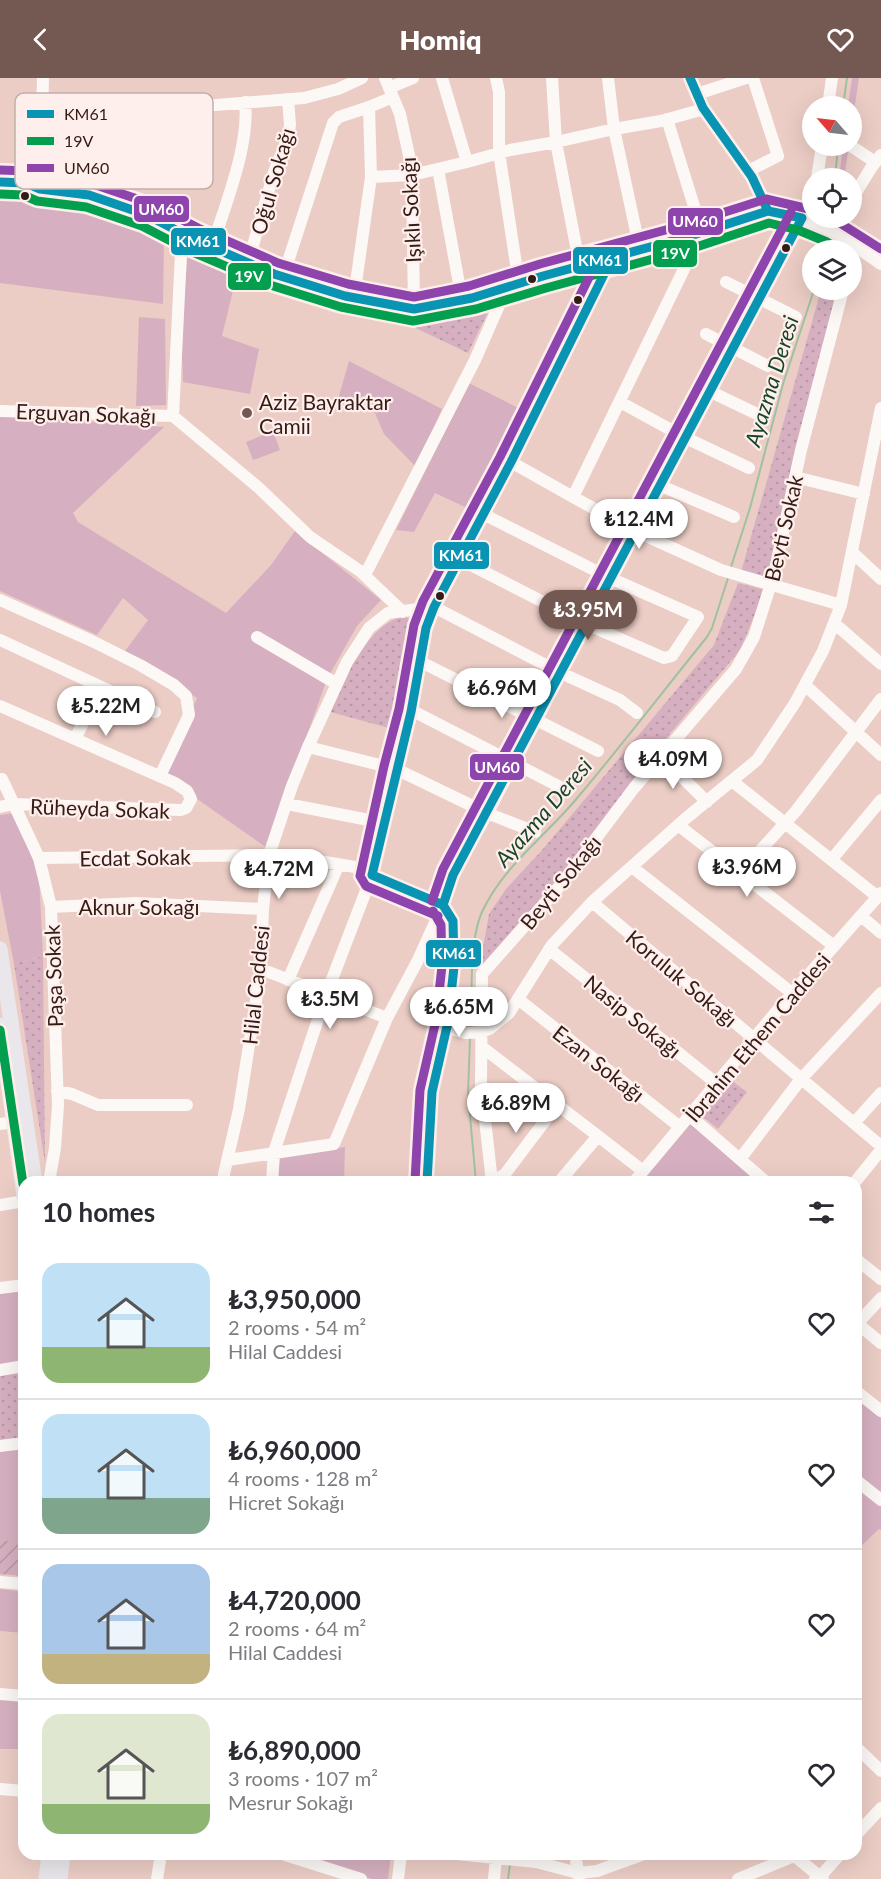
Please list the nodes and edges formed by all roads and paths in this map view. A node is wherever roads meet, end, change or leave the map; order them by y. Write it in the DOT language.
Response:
graph roads {
  1 [pos="43,78"];
  2 [pos="362,78"];
  3 [pos="413,78"];
  4 [pos="442,78"];
  5 [pos="496,78"];
  6 [pos="552,78"];
  7 [pos="608,78"];
  8 [pos="690,78"];
  9 [pos="746,78"];
  10 [pos="753,78"];
  11 [pos="832,78"];
  12 [pos="389,88"];
  13 [pos="43,93"];
  14 [pos="697,94"];
  15 [pos="829,96"];
  16 [pos="288,99"];
  17 [pos="245,102"];
  18 [pos="213,105"];
  19 [pos="369,107"];
  20 [pos="704,109"];
  21 [pos="667,119"];
  22 [pos="614,129"];
  23 [pos="556,142"];
  24 [pos="862,151"];
  25 [pos="499,152"];
  26 [pos="878,159"];
  27 [pos="467,162"];
  28 [pos="438,169"];
  29 [pos="748,171"];
  30 [pos="412,175"];
  31 [pos="371,177"];
  32 [pos="0,182"];
  33 [pos="15,183"];
  34 [pos="862,184"];
  35 [pos="40,189"];
  36 [pos="0,192"];
  37 [pos="768,211"];
  38 [pos="802,218"];
  39 [pos="828,229"];
  40 [pos="702,232"];
  41 [pos="182,233"];
  42 [pos="839,240"];
  43 [pos="212,247"];
  44 [pos="640,250"];
  45 [pos="862,256"];
  46 [pos="612,258"];
  47 [pos="879,259"];
  48 [pos="248,263"];
  49 [pos="580,267"];
  50 [pos="283,277"];
  51 [pos="726,282"];
  52 [pos="519,284"];
  53 [pos="496,291"];
  54 [pos="354,297"];
  55 [pos="759,299"];
  56 [pos="462,300"];
  57 [pos="840,300"];
  58 [pos="414,309"];
  59 [pos="796,317"];
  60 [pos="706,334"];
  61 [pos="733,347"];
  62 [pos="768,366"];
  63 [pos="710,390"];
  64 [pos="620,402"];
  65 [pos="881,408"];
  66 [pos="0,411"];
  67 [pos="757,414"];
  68 [pos="173,416"];
  69 [pos="880,428"];
  70 [pos="684,437"];
  71 [pos="511,462"];
  72 [pos="749,468"];
  73 [pos="795,477"];
  74 [pos="659,485"];
  75 [pos="864,494"];
  76 [pos="573,497"];
  77 [pos="483,514"];
  78 [pos="734,517"];
  79 [pos="634,531"];
  80 [pos="853,553"];
  81 [pos="459,559"];
  82 [pos="365,575"];
  83 [pos="610,578"];
  84 [pos="881,579"];
  85 [pos="770,584"];
  86 [pos="0,600"];
  87 [pos="841,605"];
  88 [pos="434,607"];
  89 [pos="403,612"];
  90 [pos="834,623"];
  91 [pos="586,624"];
  92 [pos="256,637"];
  93 [pos="0,640"];
  94 [pos="419,661"];
  95 [pos="881,664"];
  96 [pos="561,673"];
  97 [pos="337,684"];
  98 [pos="805,685"];
  99 [pos="101,687"];
  100 [pos="881,699"];
  101 [pos="0,706"];
  102 [pos="411,710"];
  103 [pos="155,712"];
  104 [pos="637,713"];
  105 [pos="537,719"];
  106 [pos="856,732"];
  107 [pos="75,739"];
  108 [pos="672,742"];
  109 [pos="308,747"];
  110 [pos="598,751"];
  111 [pos="881,755"];
  112 [pos="661,756"];
  113 [pos="514,763"];
  114 [pos="396,769"];
  115 [pos="160,776"];
  116 [pos="2,779"];
  117 [pos="732,781"];
  118 [pos="568,791"];
  119 [pos="881,800"];
  120 [pos="706,802"];
  121 [pos="13,804"];
  122 [pos="286,804"];
  123 [pos="0,807"];
  124 [pos="487,813"];
  125 [pos="786,822"];
  126 [pos="384,823"];
  127 [pos="678,825"];
  128 [pos="535,832"];
  129 [pos="269,855"];
  130 [pos="39,858"];
  131 [pos="832,860"];
  132 [pos="339,864"];
  133 [pos="632,867"];
  134 [pos="740,873"];
  135 [pos="372,875"];
  136 [pos="880,895"];
  137 [pos="592,902"];
  138 [pos="443,905"];
  139 [pos="51,907"];
  140 [pos="263,909"];
  141 [pos="861,916"];
  142 [pos="881,933"];
  143 [pos="834,946"];
  144 [pos="0,948"];
  145 [pos="549,949"];
  146 [pos="261,969"];
  147 [pos="288,980"];
  148 [pos="792,993"];
  149 [pos="881,993"];
  150 [pos="326,995"];
  151 [pos="518,999"];
  152 [pos="387,1018"];
  153 [pos="446,1028"];
  154 [pos="475,1033"];
  155 [pos="1,1035"];
  156 [pos="753,1039"];
  157 [pos="482,1047"];
  158 [pos="801,1079"];
  159 [pos="717,1083"];
  160 [pos="57,1091"];
  161 [pos="881,1093"];
  162 [pos="187,1105"];
  163 [pos="557,1105"];
  164 [pos="689,1115"];
  165 [pos="7,1123"];
  166 [pos="854,1123"];
  167 [pos="680,1126"];
  168 [pos="598,1137"];
  169 [pos="881,1148"];
  170 [pos="274,1152"];
  171 [pos="740,1159"];
  172 [pos="228,1160"];
  173 [pos="643,1171"];
  174 [pos="19,1176"];
  175 [pos="34,1176"];
  176 [pos="50,1176"];
  177 [pos="226,1176"];
  178 [pos="272,1176"];
  179 [pos="427,1176"];
  180 [pos="491,1176"];
  181 [pos="502,1176"];
  182 [pos="564,1176"];
  183 [pos="639,1176"];
  184 [pos="759,1176"];
  185 [pos="860,1176"];
  186 [pos="18,1202"];
  187 [pos="0,1205"];
  188 [pos="862,1264"];
  189 [pos="881,1279"];
  190 [pos="18,1286"];
  191 [pos="0,1288"];
  192 [pos="881,1298"];
  193 [pos="862,1319"];
  194 [pos="862,1328"];
  195 [pos="881,1343"];
  196 [pos="18,1367"];
  197 [pos="0,1370"];
  198 [pos="862,1396"];
  199 [pos="881,1411"];
  200 [pos="18,1444"];
  201 [pos="0,1446"];
  202 [pos="862,1485"];
  203 [pos="881,1500"];
  204 [pos="0,1582"];
  205 [pos="18,1584"];
  206 [pos="0,1694"];
  207 [pos="18,1696"];
  208 [pos="862,1753"];
  209 [pos="881,1771"];
  210 [pos="0,1789"];
  211 [pos="18,1790"];
  212 [pos="881,1808"];
  213 [pos="862,1829"];
  214 [pos="48,1860"];
  215 [pos="62,1860"];
  216 [pos="160,1860"];
  217 [pos="304,1860"];
  218 [pos="400,1860"];
  219 [pos="505,1860"];
  220 [pos="542,1860"];
  221 [pos="576,1860"];
  222 [pos="627,1860"];
  223 [pos="782,1860"];
  224 [pos="799,1860"];
  225 [pos="835,1860"];
  226 [pos="579,1876"];
  227 [pos="820,1878"];
  228 [pos="46,1879"];
  229 [pos="60,1879"];
  230 [pos="157,1879"];
  231 [pos="361,1879"];
  232 [pos="398,1879"];
  233 [pos="494,1879"];
  234 [pos="738,1879"];
  1 -- 13 [label="street"];
  2 -- 16 [label="street"];
  3 -- 12 [label="street"];
  4 -- 27 [label="street"];
  5 -- 25 [label="street"];
  6 -- 23 [label="street"];
  7 -- 22 [label="street"];
  8 -- 14 [label="street"];
  9 -- 14 [label="street"];
  10 -- 29 [label="street"];
  11 -- 15 [label="street"];
  12 -- 19 [label="street"];
  12 -- 30 [label="street, Işıklı Sokağı"];
  14 -- 20 [label="street"];
  16 -- 17 [label="street"];
  16 -- 48 [label="street, Oğul Sokağı"];
  17 -- 18 [label="street"];
  17 -- 43 [label="street"];
  19 -- 31 [label="street"];
  19 -- 50 [label="street"];
  20 -- 21 [label="street"];
  20 -- 29 [label="street"];
  21 -- 22 [label="street"];
  21 -- 40 [label="street"];
  22 -- 23 [label="street"];
  22 -- 44 [label="street"];
  23 -- 25 [label="street"];
  23 -- 49 [label="street"];
  24 -- 26 [label="street"];
  25 -- 27 [label="street"];
  25 -- 52 [label="street"];
  26 -- 34 [label="street"];
  27 -- 28 [label="street"];
  28 -- 30 [label="street"];
  28 -- 56 [label="street"];
  29 -- 37 [label="street"];
  30 -- 31 [label="street"];
  30 -- 58 [label="street, Işıklı Sokağı"];
  31 -- 54 [label="street"];
  32 -- 33 [label="street"];
  35 -- 36 [label="street"];
  35 -- 41 [label="street"];
  37 -- 38 [label="street"];
  37 -- 40 [label="street"];
  38 -- 55 [label="street"];
  39 -- 42 [label="street"];
  40 -- 44 [label="street"];
  40 -- 64 [label="street"];
  41 -- 43 [label="street"];
  41 -- 68 [label="street"];
  43 -- 48 [label="street"];
  44 -- 46 [label="street"];
  45 -- 47 [label="street"];
  46 -- 49 [label="street"];
  46 -- 71 [label="street"];
  48 -- 50 [label="street"];
  49 -- 52 [label="street"];
  50 -- 54 [label="street"];
  51 -- 55 [label="street"];
  52 -- 53 [label="street"];
  53 -- 56 [label="street"];
  53 -- 82 [label="street"];
  54 -- 58 [label="street"];
  55 -- 59 [label="street"];
  55 -- 61 [label="street"];
  56 -- 58 [label="street"];
  57 -- 73 [label="street, Beyti Sokak"];
  60 -- 61 [label="street"];
  61 -- 62 [label="street"];
  61 -- 63 [label="street"];
  63 -- 67 [label="street"];
  63 -- 70 [label="street"];
  64 -- 70 [label="street"];
  64 -- 76 [label="street"];
  65 -- 69 [label="street"];
  66 -- 68 [label="street, Erguvan Sokağı"];
  68 -- 82 [label="street"];
  69 -- 75 [label="street"];
  70 -- 72 [label="street"];
  70 -- 74 [label="street"];
  71 -- 76 [label="street"];
  71 -- 77 [label="street"];
  73 -- 75 [label="street"];
  73 -- 85 [label="street, Beyti Sokak"];
  74 -- 78 [label="street"];
  74 -- 79 [label="street"];
  75 -- 80 [label="street"];
  76 -- 79 [label="street"];
  77 -- 81 [label="street"];
  77 -- 83 [label="street"];
  79 -- 83 [label="street"];
  79 -- 85 [label="street"];
  80 -- 84 [label="street"];
  80 -- 87 [label="street"];
  81 -- 88 [label="street"];
  81 -- 91 [label="street"];
  82 -- 89 [label="street"];
  83 -- 91 [label="street"];
  83 -- 91 [label="street"];
  85 -- 87 [label="street"];
  85 -- 108 [label="street, Beyti Sokak"];
  86 -- 115 [label="street"];
  87 -- 90 [label="street"];
  88 -- 89 [label="street"];
  88 -- 94 [label="street"];
  88 -- 96 [label="street"];
  89 -- 97 [label="street, Hilal Caddesi"];
  90 -- 95 [label="street"];
  90 -- 98 [label="street"];
  91 -- 96 [label="street"];
  92 -- 97 [label="street"];
  93 -- 99 [label="street"];
  94 -- 102 [label="street"];
  94 -- 105 [label="street"];
  96 -- 104 [label="street"];
  96 -- 105 [label="street"];
  97 -- 109 [label="street, Hilal Caddesi"];
  98 -- 106 [label="street"];
  98 -- 117 [label="street"];
  99 -- 103 [label="street"];
  99 -- 107 [label="street"];
  100 -- 106 [label="street"];
  101 -- 107 [label="street"];
  102 -- 113 [label="street"];
  102 -- 114 [label="street"];
  105 -- 110 [label="street"];
  105 -- 113 [label="street"];
  106 -- 111 [label="street"];
  106 -- 125 [label="street"];
  107 -- 115 [label="street"];
  108 -- 112 [label="street, Beyti Sokağı"];
  109 -- 114 [label="street"];
  109 -- 122 [label="street, Hilal Caddesi"];
  112 -- 120 [label="street"];
  112 -- 154 [label="street, Beyti Sokağı"];
  113 -- 118 [label="street"];
  113 -- 124 [label="street"];
  114 -- 124 [label="street"];
  114 -- 126 [label="street"];
  115 -- 121 [label="street, Rüheyda Sokak"];
  116 -- 121 [label="street, Paşa Sokak"];
  117 -- 120 [label="street"];
  117 -- 125 [label="street"];
  119 -- 131 [label="street"];
  120 -- 127 [label="street"];
  121 -- 123 [label="street, Rüheyda Sokak"];
  121 -- 130 [label="street, Paşa Sokak"];
  122 -- 126 [label="street"];
  122 -- 129 [label="street, Hilal Caddesi"];
  124 -- 128 [label="street"];
  124 -- 138 [label="street"];
  125 -- 131 [label="street"];
  125 -- 134 [label="street"];
  126 -- 135 [label="street"];
  127 -- 133 [label="street"];
  127 -- 134 [label="street"];
  129 -- 130 [label="street, Ecdat Sokak"];
  129 -- 132 [label="street, Ecdat Sokak"];
  129 -- 140 [label="street, Hilal Caddesi"];
  130 -- 139 [label="street, Paşa Sokak"];
  131 -- 136 [label="street"];
  132 -- 135 [label="street, Ecdat Sokak"];
  132 -- 147 [label="street"];
  133 -- 137 [label="street"];
  133 -- 148 [label="street"];
  134 -- 143 [label="street"];
  135 -- 138 [label="street, Ecdat Sokak"];
  135 -- 150 [label="street"];
  136 -- 141 [label="street, İbrahim Ethem Caddesi"];
  137 -- 145 [label="street"];
  137 -- 156 [label="street, Koruluk Sokağı"];
  138 -- 152 [label="street"];
  138 -- 153 [label="street"];
  139 -- 140 [label="street, Aknur Sokağı"];
  139 -- 160 [label="street, Paşa Sokak"];
  140 -- 146 [label="street, Hilal Caddesi"];
  141 -- 142 [label="street"];
  141 -- 143 [label="street, İbrahim Ethem Caddesi"];
  143 -- 148 [label="street, İbrahim Ethem Caddesi"];
  144 -- 175 [label="main road"];
  145 -- 151 [label="street"];
  145 -- 159 [label="street, Nasip Sokağı"];
  146 -- 147 [label="street"];
  146 -- 172 [label="street, Hilal Caddesi"];
  147 -- 150 [label="street"];
  148 -- 156 [label="street, İbrahim Ethem Caddesi"];
  149 -- 158 [label="street"];
  150 -- 152 [label="street"];
  150 -- 170 [label="street"];
  151 -- 154 [label="street"];
  151 -- 167 [label="street, Ezan Sokağı"];
  152 -- 170 [label="street"];
  153 -- 154 [label="street"];
  153 -- 179 [label="street"];
  154 -- 157 [label="street, Beyti Sokağı"];
  155 -- 165 [label="main road"];
  156 -- 158 [label="street, Koruluk Sokağı"];
  156 -- 159 [label="street, İbrahim Ethem Caddesi"];
  157 -- 163 [label="street"];
  157 -- 180 [label="street, Beyti Sokağı"];
  158 -- 166 [label="street, Koruluk Sokağı"];
  158 -- 171 [label="street"];
  159 -- 164 [label="street, İbrahim Ethem Caddesi"];
  160 -- 162 [label="street"];
  160 -- 176 [label="street, Paşa Sokak"];
  161 -- 166 [label="street"];
  163 -- 168 [label="street"];
  163 -- 181 [label="street"];
  164 -- 167 [label="street, İbrahim Ethem Caddesi"];
  164 -- 171 [label="street"];
  165 -- 174 [label="main road"];
  166 -- 169 [label="street, Koruluk Sokağı"];
  167 -- 173 [label="street, İbrahim Ethem Caddesi"];
  168 -- 173 [label="street"];
  168 -- 182 [label="street"];
  169 -- 185 [label="street"];
  170 -- 172 [label="street"];
  170 -- 178 [label="street"];
  171 -- 184 [label="street"];
  172 -- 177 [label="street, Hilal Caddesi"];
  173 -- 183 [label="street, İbrahim Ethem Caddesi"];
  186 -- 187 [label="street"];
  188 -- 189 [label="street"];
  190 -- 191 [label="street"];
  192 -- 193 [label="street"];
  194 -- 195 [label="street"];
  196 -- 197 [label="street"];
  198 -- 199 [label="street"];
  200 -- 201 [label="street"];
  202 -- 203 [label="street"];
  204 -- 205 [label="street"];
  206 -- 207 [label="street"];
  208 -- 209 [label="street"];
  210 -- 211 [label="street"];
  212 -- 213 [label="street"];
  214 -- 228 [label="main road"];
  215 -- 229 [label="main road"];
  216 -- 230 [label="street"];
  217 -- 231 [label="street"];
  218 -- 232 [label="street"];
  219 -- 233 [label="street"];
  220 -- 226 [label="street"];
  221 -- 226 [label="street"];
  222 -- 226 [label="street"];
  223 -- 234 [label="street"];
  224 -- 227 [label="street"];
  225 -- 227 [label="street"];
}
